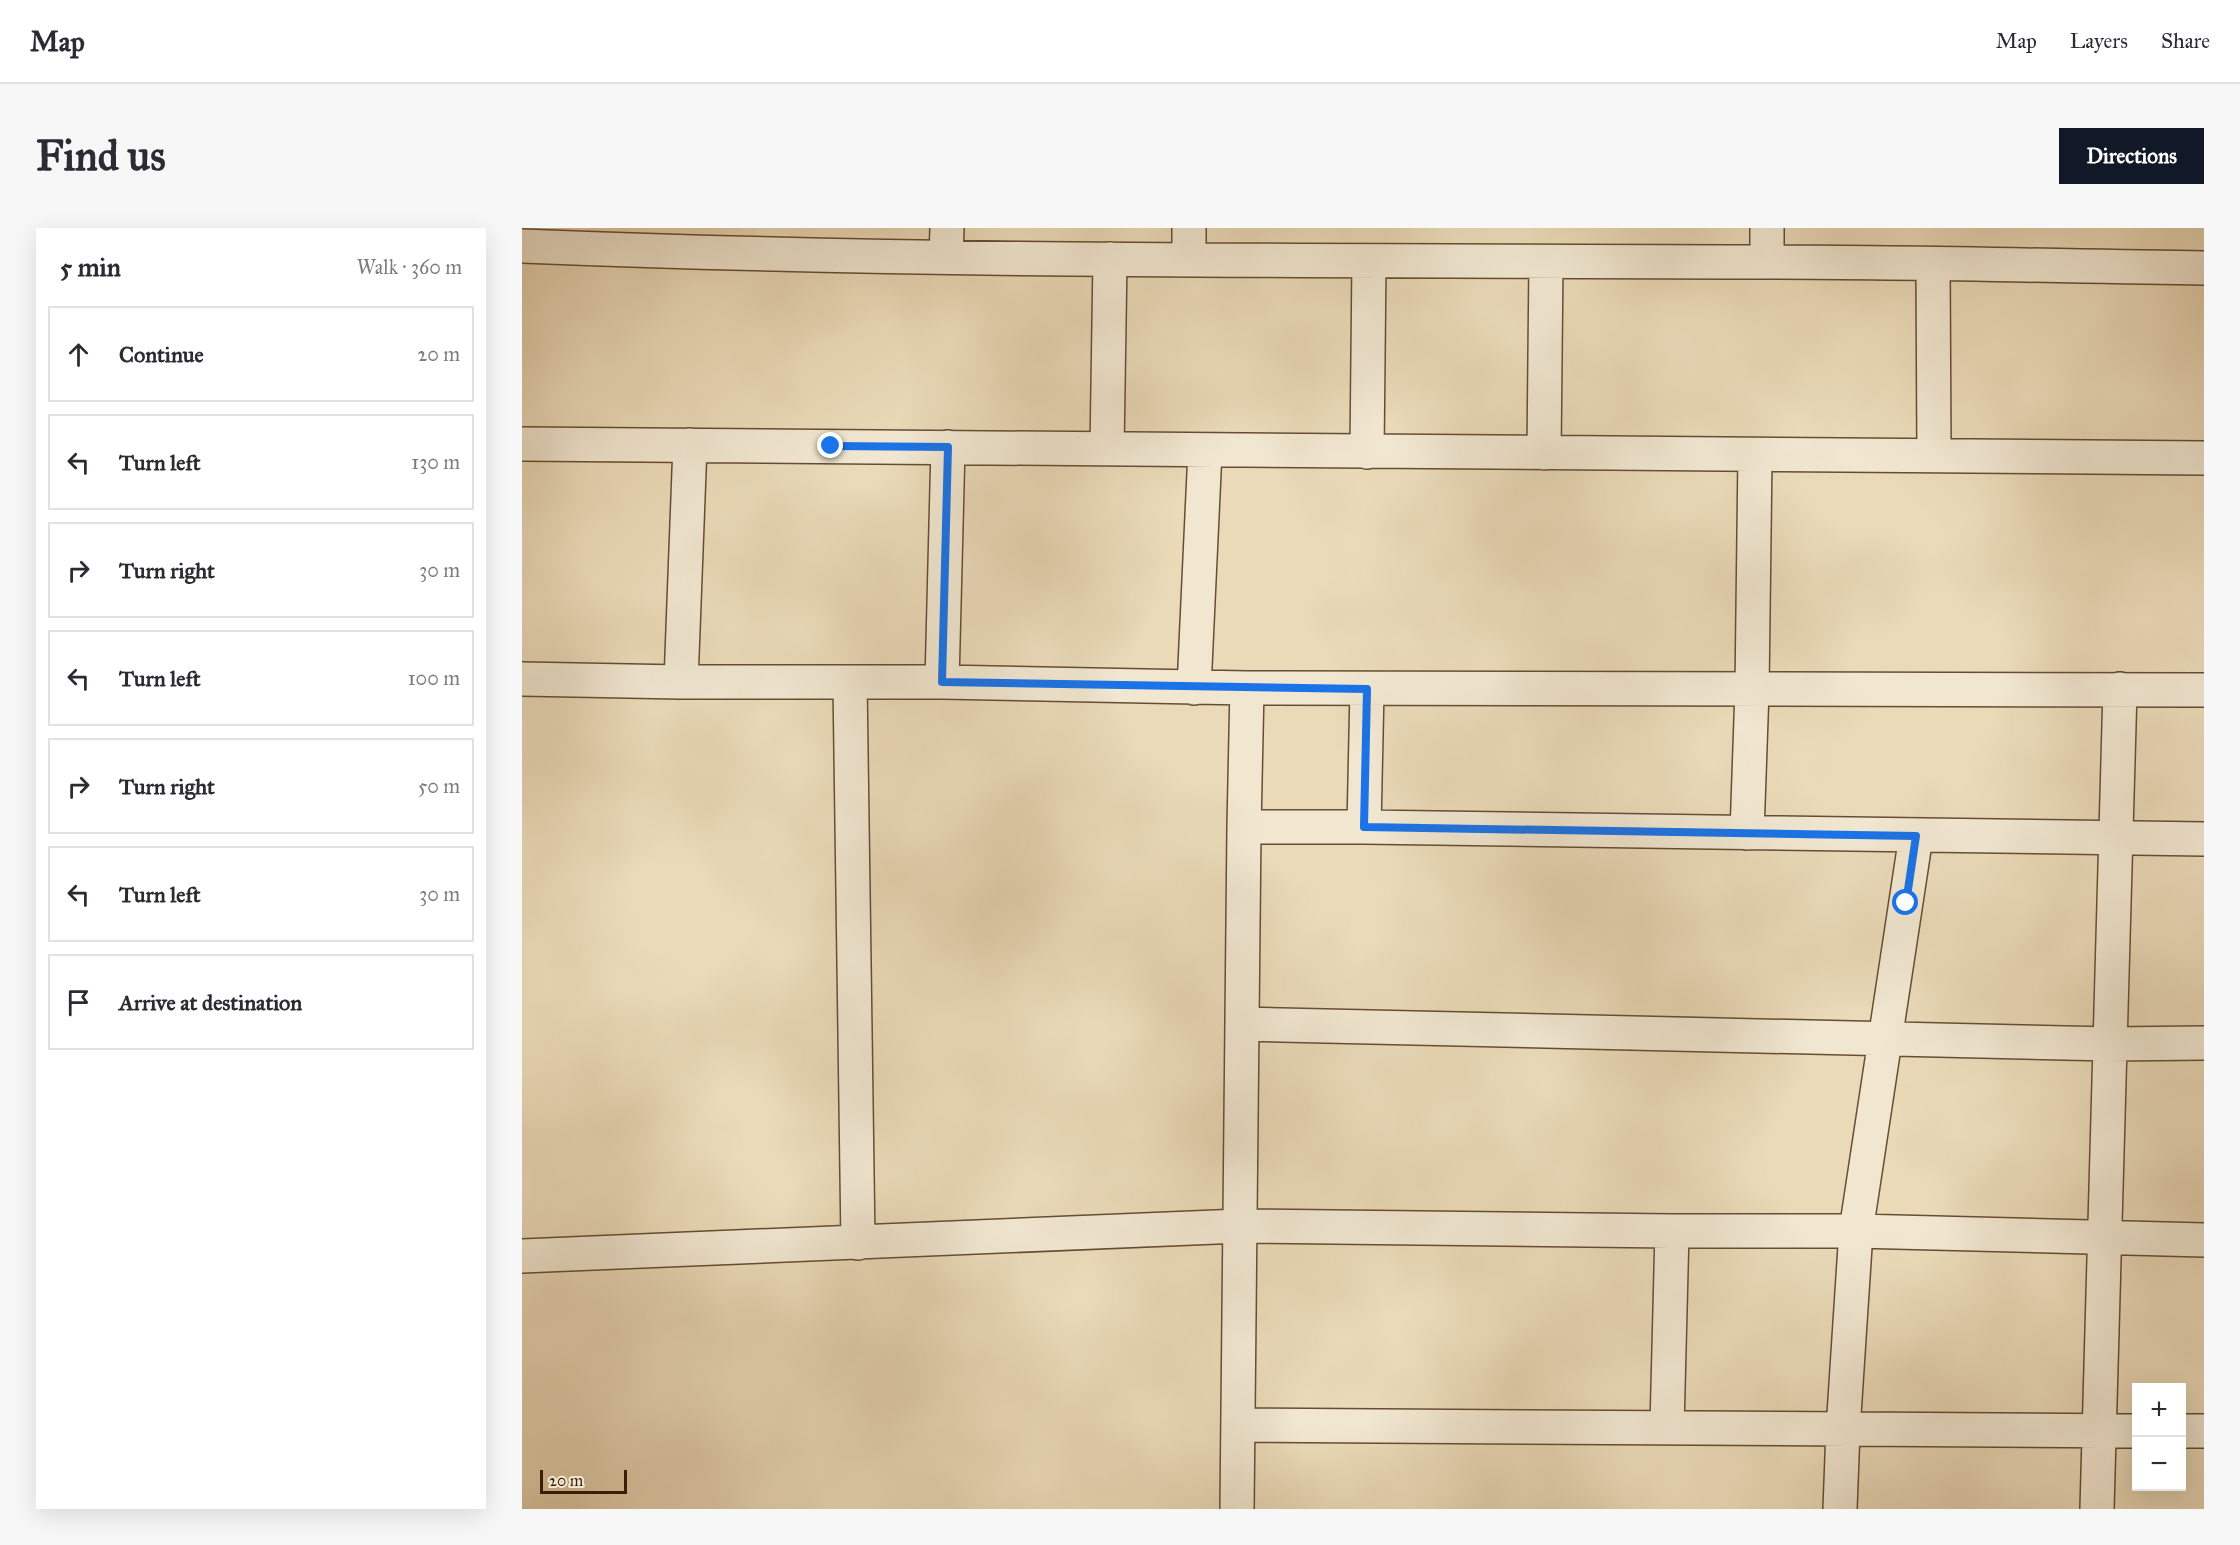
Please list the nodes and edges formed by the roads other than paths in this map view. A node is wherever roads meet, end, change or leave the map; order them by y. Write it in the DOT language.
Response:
graph roads {
  1 [pos="1190,228"];
  2 [pos="1767,228"];
  3 [pos="694,241"];
  4 [pos="946,243"];
  5 [pos="522,246"];
  6 [pos="1110,259"];
  7 [pos="1189,260"];
  8 [pos="1369,261"];
  9 [pos="1546,262"];
  10 [pos="1767,262"];
  11 [pos="1933,264"];
  12 [pos="2204,268"];
  13 [pos="522,444"];
  14 [pos="690,445"];
  15 [pos="948,447"];
  16 [pos="1107,449"];
  17 [pos="1205,451"];
  18 [pos="1367,452"];
  19 [pos="1544,453"];
  20 [pos="1755,454"];
  21 [pos="1934,455"];
  22 [pos="2204,458"];
  23 [pos="522,679"];
  24 [pos="681,682"];
  25 [pos="850,682"];
  26 [pos="942,682"];
  27 [pos="1194,688"];
  28 [pos="1247,688"];
  29 [pos="1367,689"];
  30 [pos="2120,689"];
  31 [pos="1752,690"];
  32 [pos="2204,690"];
  33 [pos="1244,827"];
  34 [pos="1364,827"];
  35 [pos="1747,833"];
  36 [pos="1916,836"];
  37 [pos="2117,837"];
  38 [pos="2204,839"];
  39 [pos="1242,1024"];
  40 [pos="1886,1038"];
  41 [pos="2204,1043"];
  42 [pos="2110,1044"];
  43 [pos="1240,1226"];
  44 [pos="1672,1231"];
  45 [pos="1856,1231"];
  46 [pos="2104,1239"];
  47 [pos="2204,1240"];
  48 [pos="858,1243"];
  49 [pos="522,1256"];
  50 [pos="1238,1425"];
  51 [pos="1667,1427"];
  52 [pos="1843,1430"];
  53 [pos="2098,1431"];
  54 [pos="2132,1431"];
  55 [pos="2186,1431"];
  56 [pos="2204,1431"];
  57 [pos="1237,1509"];
  58 [pos="1840,1509"];
  59 [pos="2097,1509"];
  1 -- 7 [label="street"];
  2 -- 10 [label="street"];
  3 -- 4 [label="street"];
  3 -- 5 [label="street"];
  4 -- 6 [label="street"];
  6 -- 7 [label="street"];
  6 -- 16 [label="street"];
  7 -- 8 [label="street"];
  8 -- 9 [label="street"];
  8 -- 18 [label="street"];
  9 -- 10 [label="street"];
  9 -- 19 [label="street"];
  10 -- 11 [label="street"];
  11 -- 12 [label="street"];
  11 -- 21 [label="street"];
  13 -- 14 [label="street"];
  14 -- 15 [label="street"];
  14 -- 24 [label="street"];
  15 -- 16 [label="street"];
  15 -- 26 [label="street"];
  16 -- 17 [label="street"];
  17 -- 18 [label="street"];
  17 -- 27 [label="street"];
  18 -- 19 [label="street"];
  19 -- 20 [label="street"];
  20 -- 21 [label="street"];
  20 -- 31 [label="street"];
  21 -- 22 [label="street"];
  23 -- 24 [label="street"];
  24 -- 25 [label="street"];
  25 -- 26 [label="street"];
  25 -- 48 [label="street"];
  26 -- 27 [label="street"];
  27 -- 28 [label="street"];
  28 -- 29 [label="street"];
  28 -- 33 [label="street"];
  29 -- 31 [label="street"];
  29 -- 34 [label="street"];
  30 -- 31 [label="street"];
  30 -- 32 [label="street"];
  30 -- 37 [label="street"];
  31 -- 35 [label="street"];
  33 -- 34 [label="street"];
  33 -- 39 [label="street"];
  34 -- 35 [label="street"];
  35 -- 36 [label="street"];
  36 -- 37 [label="street"];
  36 -- 40 [label="street"];
  37 -- 38 [label="street"];
  37 -- 42 [label="street"];
  39 -- 40 [label="street"];
  39 -- 43 [label="street"];
  40 -- 42 [label="street"];
  40 -- 45 [label="street"];
  41 -- 42 [label="street"];
  42 -- 46 [label="street"];
  43 -- 44 [label="street"];
  43 -- 48 [label="street"];
  43 -- 50 [label="street"];
  44 -- 45 [label="street"];
  44 -- 51 [label="street"];
  45 -- 46 [label="street"];
  45 -- 52 [label="street"];
  46 -- 47 [label="street"];
  46 -- 53 [label="street"];
  48 -- 49 [label="street"];
  50 -- 51 [label="street"];
  50 -- 57 [label="street"];
  51 -- 52 [label="street"];
  52 -- 53 [label="street"];
  52 -- 58 [label="street"];
  53 -- 54 [label="street"];
  53 -- 59 [label="street"];
  55 -- 56 [label="street"];
}
